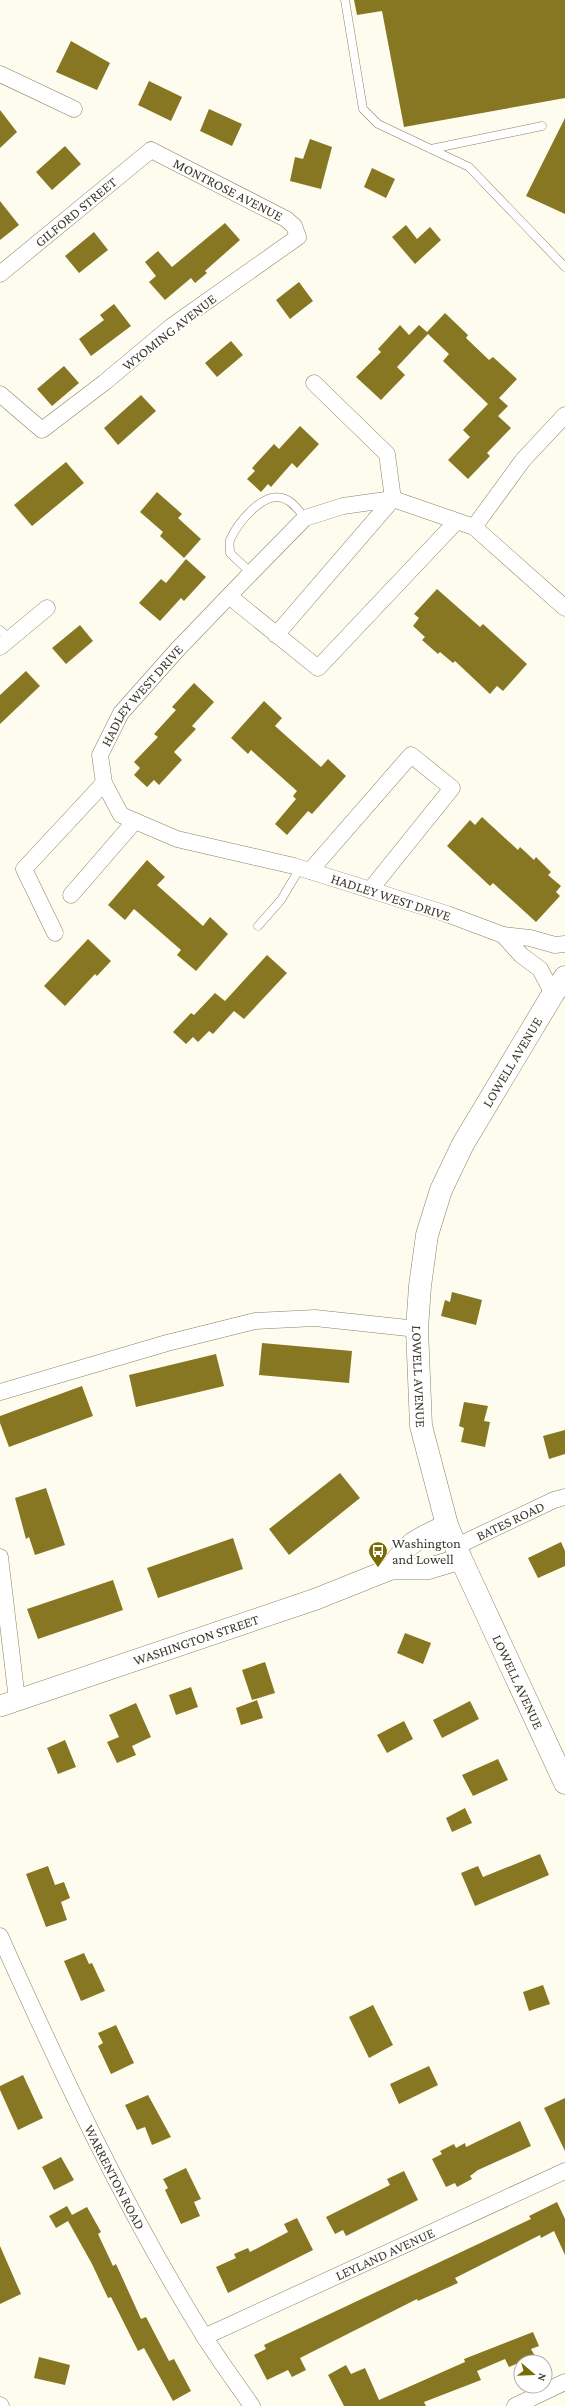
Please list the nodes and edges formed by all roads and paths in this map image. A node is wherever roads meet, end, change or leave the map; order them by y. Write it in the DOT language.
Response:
graph roads {
  1 [pos="345,0"];
  2 [pos="0,74"];
  3 [pos="74,109"];
  4 [pos="542,126"];
  5 [pos="431,149"];
  6 [pos="151,150"];
  7 [pos="298,237"];
  8 [pos="565,267"];
  9 [pos="0,274"];
  10 [pos="314,383"];
  11 [pos="0,394"];
  12 [pos="565,415"];
  13 [pos="393,499"];
  14 [pos="305,518"];
  15 [pos="456,522"];
  16 [pos="474,528"];
  17 [pos="251,573"];
  18 [pos="229,596"];
  19 [pos="47,608"];
  20 [pos="565,608"];
  21 [pos="276,635"];
  22 [pos="3,639"];
  23 [pos="104,783"];
  24 [pos="135,821"];
  25 [pos="305,869"];
  26 [pos="370,890"];
  27 [pos="71,894"];
  28 [pos="258,926"];
  29 [pos="55,933"];
  30 [pos="503,935"];
  31 [pos="565,944"];
  32 [pos="559,986"];
  33 [pos="416,1329"];
  34 [pos="0,1392"];
  35 [pos="565,1498"];
  36 [pos="447,1525"];
  37 [pos="459,1553"];
  38 [pos="0,1557"];
  39 [pos="391,1569"];
  40 [pos="8,1703"];
  41 [pos="563,1771"];
  42 [pos="0,1936"];
  43 [pos="565,2171"];
  44 [pos="204,2337"];
  45 [pos="565,2382"];
  46 [pos="252,2406"];
  47 [pos="515,2406"];
  1 -- 5 [label="lane"];
  2 -- 3 [label="street"];
  4 -- 5 [label="lane"];
  5 -- 8 [label="lane"];
  6 -- 7 [label="street, MONTROSE AVENUE"];
  6 -- 9 [label="street, GILFORD STREET"];
  7 -- 11 [label="street, WYOMING AVENUE"];
  10 -- 13 [label="street"];
  12 -- 16 [label="street"];
  13 -- 14 [label="street, HADLEY WEST DRIVE"];
  13 -- 15 [label="street, HADLEY WEST DRIVE"];
  13 -- 21 [label="street"];
  14 -- 17 [label="street, HADLEY WEST DRIVE"];
  14 -- 17 [label="lane"];
  15 -- 16 [label="street, HADLEY WEST DRIVE"];
  15 -- 21 [label="street"];
  16 -- 20 [label="street, HADLEY WEST DRIVE"];
  17 -- 18 [label="street, HADLEY WEST DRIVE"];
  18 -- 21 [label="street"];
  18 -- 23 [label="street, HADLEY WEST DRIVE"];
  19 -- 22 [label="street"];
  23 -- 24 [label="street, HADLEY WEST DRIVE"];
  23 -- 29 [label="street"];
  24 -- 25 [label="street, HADLEY WEST DRIVE"];
  24 -- 27 [label="street"];
  25 -- 26 [label="street, HADLEY WEST DRIVE"];
  25 -- 26 [label="street"];
  25 -- 28 [label="lane"];
  26 -- 30 [label="street, HADLEY WEST DRIVE"];
  30 -- 31 [label="street, HADLEY WEST DRIVE"];
  30 -- 32 [label="street, HADLEY WEST DRIVE"];
  32 -- 33 [label="main road, LOWELL AVENUE"];
  33 -- 34 [label="street"];
  33 -- 36 [label="main road, LOWELL AVENUE"];
  35 -- 37 [label="street, BATES ROAD"];
  36 -- 37 [label="main road, LOWELL AVENUE"];
  36 -- 39 [label="street"];
  37 -- 39 [label="street, WASHINGTON STREET"];
  37 -- 41 [label="main road, LOWELL AVENUE"];
  38 -- 40 [label="street"];
  39 -- 40 [label="street, WASHINGTON STREET"];
  42 -- 44 [label="street, WARRENTON ROAD"];
  43 -- 44 [label="street, LEYLAND AVENUE"];
  44 -- 46 [label="street, WARRENTON ROAD"];
  45 -- 47 [label="street"];
}
